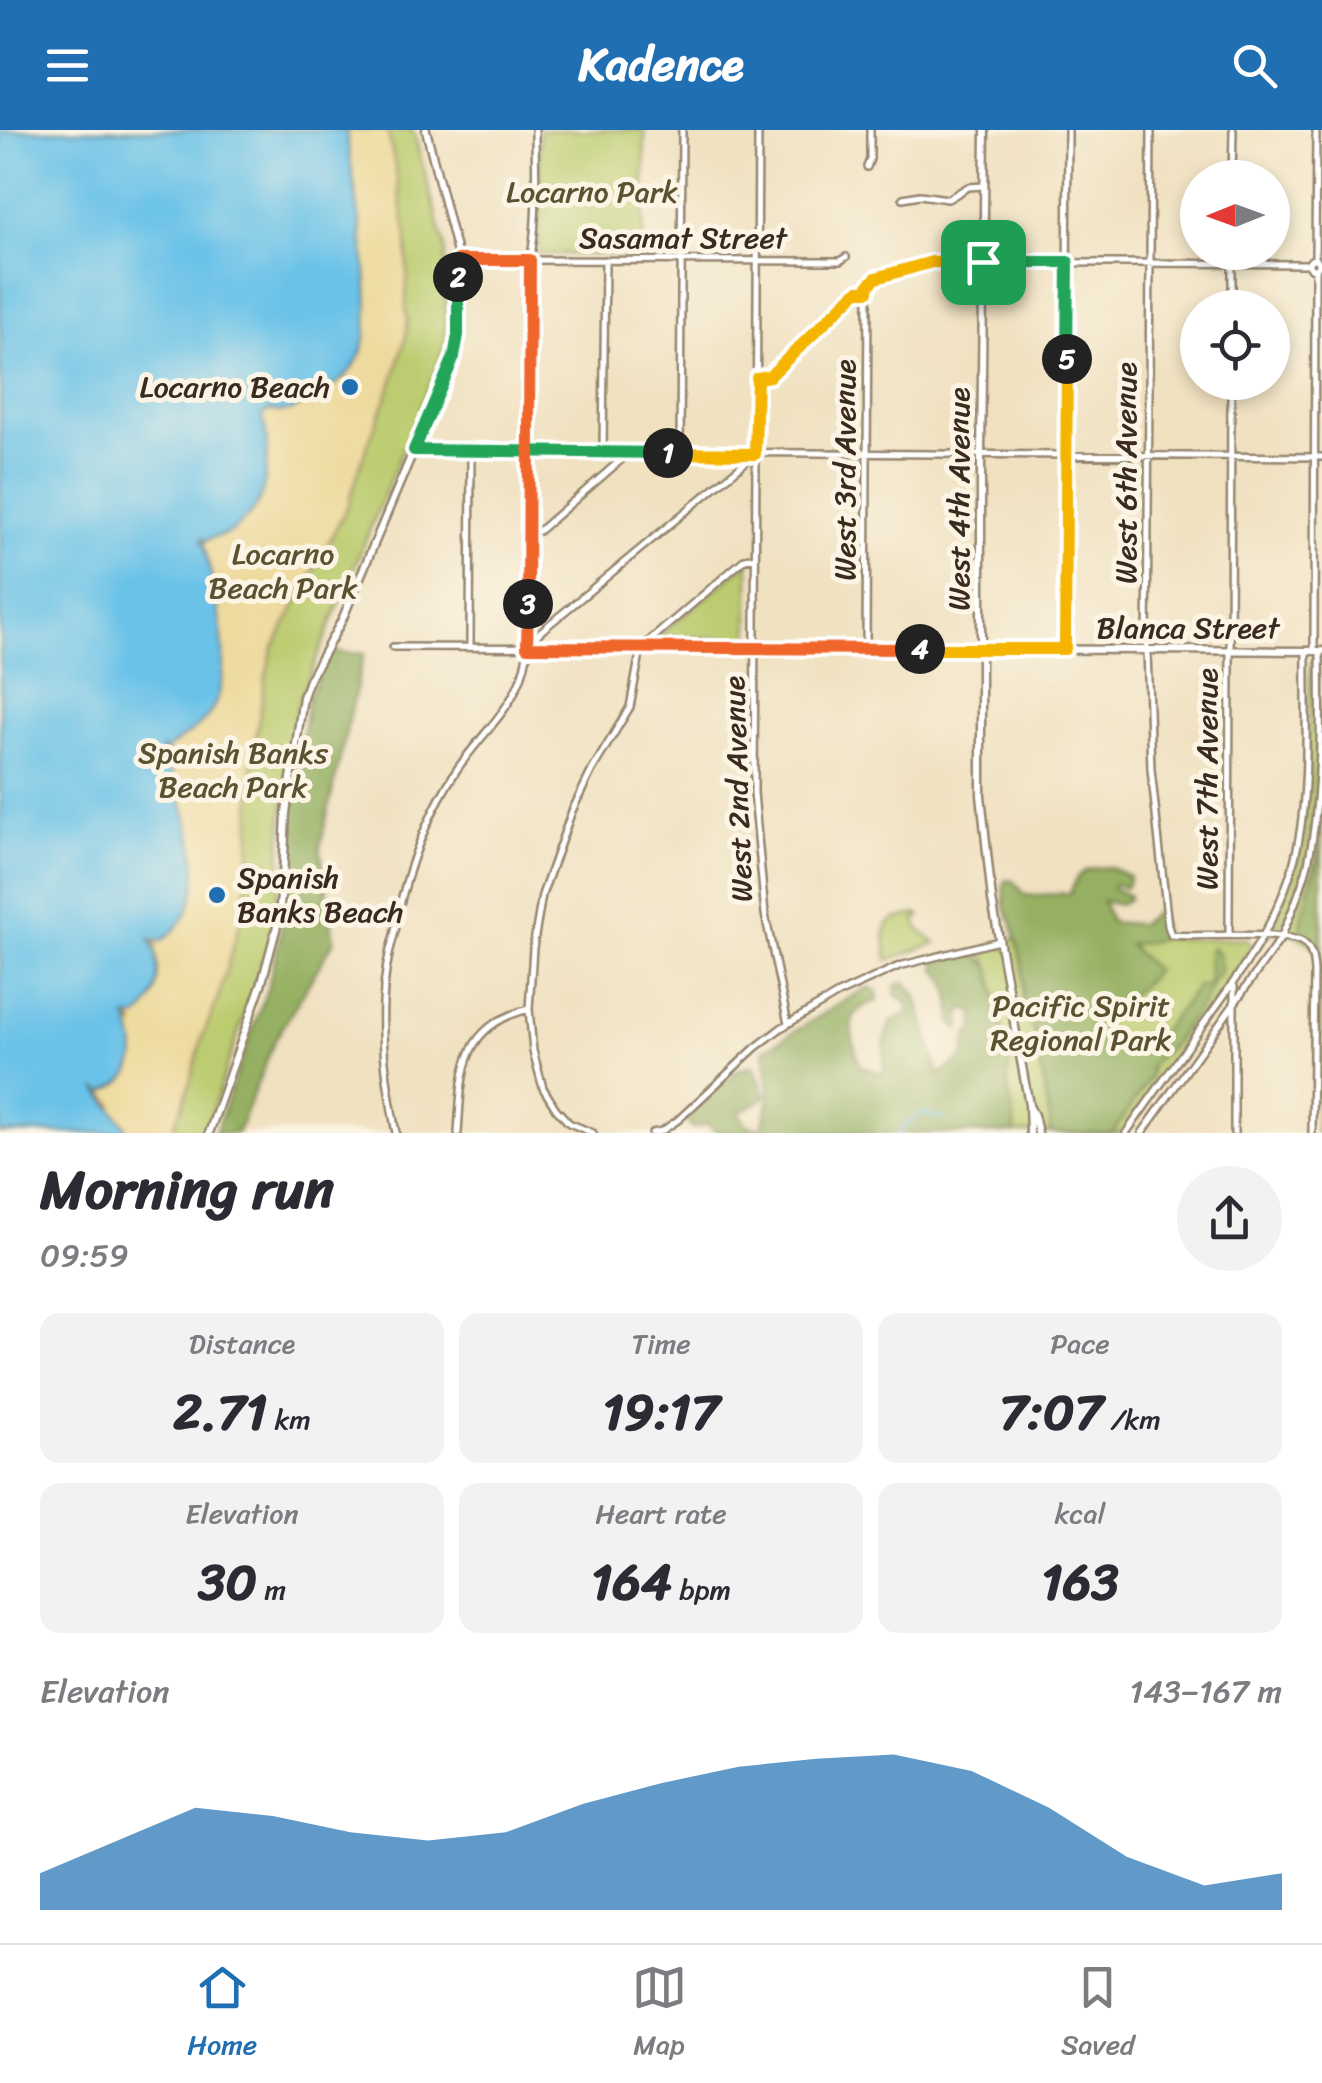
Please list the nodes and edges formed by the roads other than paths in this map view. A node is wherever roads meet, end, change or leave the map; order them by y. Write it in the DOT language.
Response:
graph roads {
  1 [pos="426,130"];
  2 [pos="535,130"];
  3 [pos="682,130"];
  4 [pos="758,130"];
  5 [pos="870,130"];
  6 [pos="985,130"];
  7 [pos="1068,130"];
  8 [pos="1151,130"];
  9 [pos="1233,130"];
  10 [pos="1316,130"];
  11 [pos="1232,160"];
  12 [pos="867,167"];
  13 [pos="984,186"];
  14 [pos="903,198"];
  15 [pos="846,258"];
  16 [pos="458,260"];
  17 [pos="530,260"];
  18 [pos="605,260"];
  19 [pos="682,260"];
  20 [pos="757,260"];
  21 [pos="983,262"];
  22 [pos="1068,262"];
  23 [pos="1150,263"];
  24 [pos="1180,263"];
  25 [pos="1290,264"];
  26 [pos="1316,264"];
  27 [pos="868,291"];
  28 [pos="757,378"];
  29 [pos="1231,400"];
  30 [pos="414,450"];
  31 [pos="471,452"];
  32 [pos="528,452"];
  33 [pos="604,452"];
  34 [pos="629,453"];
  35 [pos="680,453"];
  36 [pos="755,454"];
  37 [pos="868,454"];
  38 [pos="981,455"];
  39 [pos="1066,455"];
  40 [pos="1148,456"];
  41 [pos="1231,456"];
  42 [pos="1318,457"];
  43 [pos="528,533"];
  44 [pos="755,557"];
  45 [pos="394,646"];
  46 [pos="470,647"];
  47 [pos="527,647"];
  48 [pos="641,648"];
  49 [pos="755,648"];
  50 [pos="866,649"];
  51 [pos="980,649"];
  52 [pos="1065,649"];
  53 [pos="1148,650"];
  54 [pos="1230,651"];
  55 [pos="1315,651"];
  56 [pos="1229,936"];
  57 [pos="1263,936"];
  58 [pos="1281,938"];
  59 [pos="999,941"];
  60 [pos="1234,984"];
  61 [pos="1235,1003"];
  62 [pos="530,1009"];
  63 [pos="788,1024"];
  64 [pos="1029,1105"];
  65 [pos="209,1133"];
  66 [pos="396,1133"];
  67 [pos="458,1133"];
  68 [pos="593,1133"];
  69 [pos="652,1133"];
  70 [pos="1030,1133"];
  71 [pos="1038,1133"];
  72 [pos="1126,1133"];
  73 [pos="1142,1133"];
  74 [pos="1234,1133"];
  75 [pos="1312,1133"];
  1 -- 16 [label="main road"];
  2 -- 17 [label="street"];
  3 -- 19 [label="street"];
  4 -- 20 [label="street, West 2nd Avenue"];
  5 -- 12 [label="street"];
  6 -- 13 [label="main road, West 4th Avenue"];
  7 -- 22 [label="street"];
  8 -- 23 [label="street, West 6th Avenue"];
  9 -- 11 [label="street"];
  10 -- 26 [label="street"];
  13 -- 14 [label="street"];
  13 -- 21 [label="main road, West 4th Avenue"];
  15 -- 20 [label="street, Sasamat Street"];
  16 -- 17 [label="street, Sasamat Street"];
  16 -- 30 [label="main road"];
  17 -- 18 [label="street, Sasamat Street"];
  17 -- 32 [label="street"];
  18 -- 19 [label="street, Sasamat Street"];
  18 -- 33 [label="street"];
  19 -- 20 [label="street, Sasamat Street"];
  19 -- 35 [label="street"];
  20 -- 28 [label="street, West 2nd Avenue"];
  21 -- 22 [label="street"];
  21 -- 27 [label="street"];
  21 -- 38 [label="main road, West 4th Avenue"];
  22 -- 23 [label="street"];
  22 -- 39 [label="street"];
  23 -- 24 [label="street"];
  23 -- 40 [label="street, West 6th Avenue"];
  25 -- 26 [label="street"];
  26 -- 42 [label="street"];
  27 -- 28 [label="street"];
  27 -- 37 [label="street, West 3rd Avenue"];
  28 -- 36 [label="street, West 2nd Avenue"];
  29 -- 41 [label="street, West 7th Avenue"];
  30 -- 31 [label="street"];
  30 -- 65 [label="main road"];
  31 -- 32 [label="street"];
  31 -- 46 [label="street"];
  32 -- 33 [label="street"];
  32 -- 43 [label="street"];
  33 -- 34 [label="street"];
  34 -- 35 [label="street"];
  34 -- 43 [label="street"];
  35 -- 36 [label="street"];
  36 -- 37 [label="street"];
  36 -- 44 [label="street, West 2nd Avenue"];
  36 -- 47 [label="street"];
  37 -- 38 [label="street"];
  37 -- 50 [label="street, West 3rd Avenue"];
  38 -- 39 [label="street"];
  38 -- 51 [label="main road, West 4th Avenue"];
  39 -- 40 [label="street"];
  39 -- 52 [label="street"];
  40 -- 41 [label="street"];
  40 -- 53 [label="street, West 6th Avenue"];
  41 -- 42 [label="street"];
  41 -- 54 [label="street, West 7th Avenue"];
  42 -- 55 [label="street"];
  43 -- 47 [label="street"];
  44 -- 48 [label="street"];
  44 -- 49 [label="street, West 2nd Avenue"];
  45 -- 46 [label="street, Blanca Street"];
  46 -- 47 [label="street, Blanca Street"];
  47 -- 48 [label="street, Blanca Street"];
  47 -- 66 [label="street"];
  48 -- 49 [label="street, Blanca Street"];
  48 -- 62 [label="street"];
  49 -- 50 [label="street, Blanca Street"];
  49 -- 63 [label="street, West 2nd Avenue"];
  50 -- 51 [label="street, Blanca Street"];
  51 -- 52 [label="main road, Blanca Street"];
  51 -- 59 [label="main road, West 4th Avenue"];
  52 -- 53 [label="main road, Blanca Street"];
  53 -- 54 [label="main road, Blanca Street"];
  53 -- 56 [label="street, West 6th Avenue"];
  54 -- 55 [label="main road, Blanca Street"];
  54 -- 56 [label="street, West 7th Avenue"];
  55 -- 57 [label="street"];
  55 -- 58 [label="street"];
  56 -- 57 [label="street"];
  57 -- 58 [label="street"];
  57 -- 60 [label="street"];
  58 -- 61 [label="street"];
  58 -- 75 [label="street"];
  59 -- 63 [label="street"];
  59 -- 64 [label="main road, West 4th Avenue"];
  60 -- 61 [label="street"];
  60 -- 72 [label="street"];
  61 -- 73 [label="street"];
  61 -- 74 [label="street"];
  62 -- 67 [label="street"];
  62 -- 68 [label="street"];
  63 -- 69 [label="street"];
  64 -- 70 [label="main road"];
  64 -- 71 [label="main road"];
}
